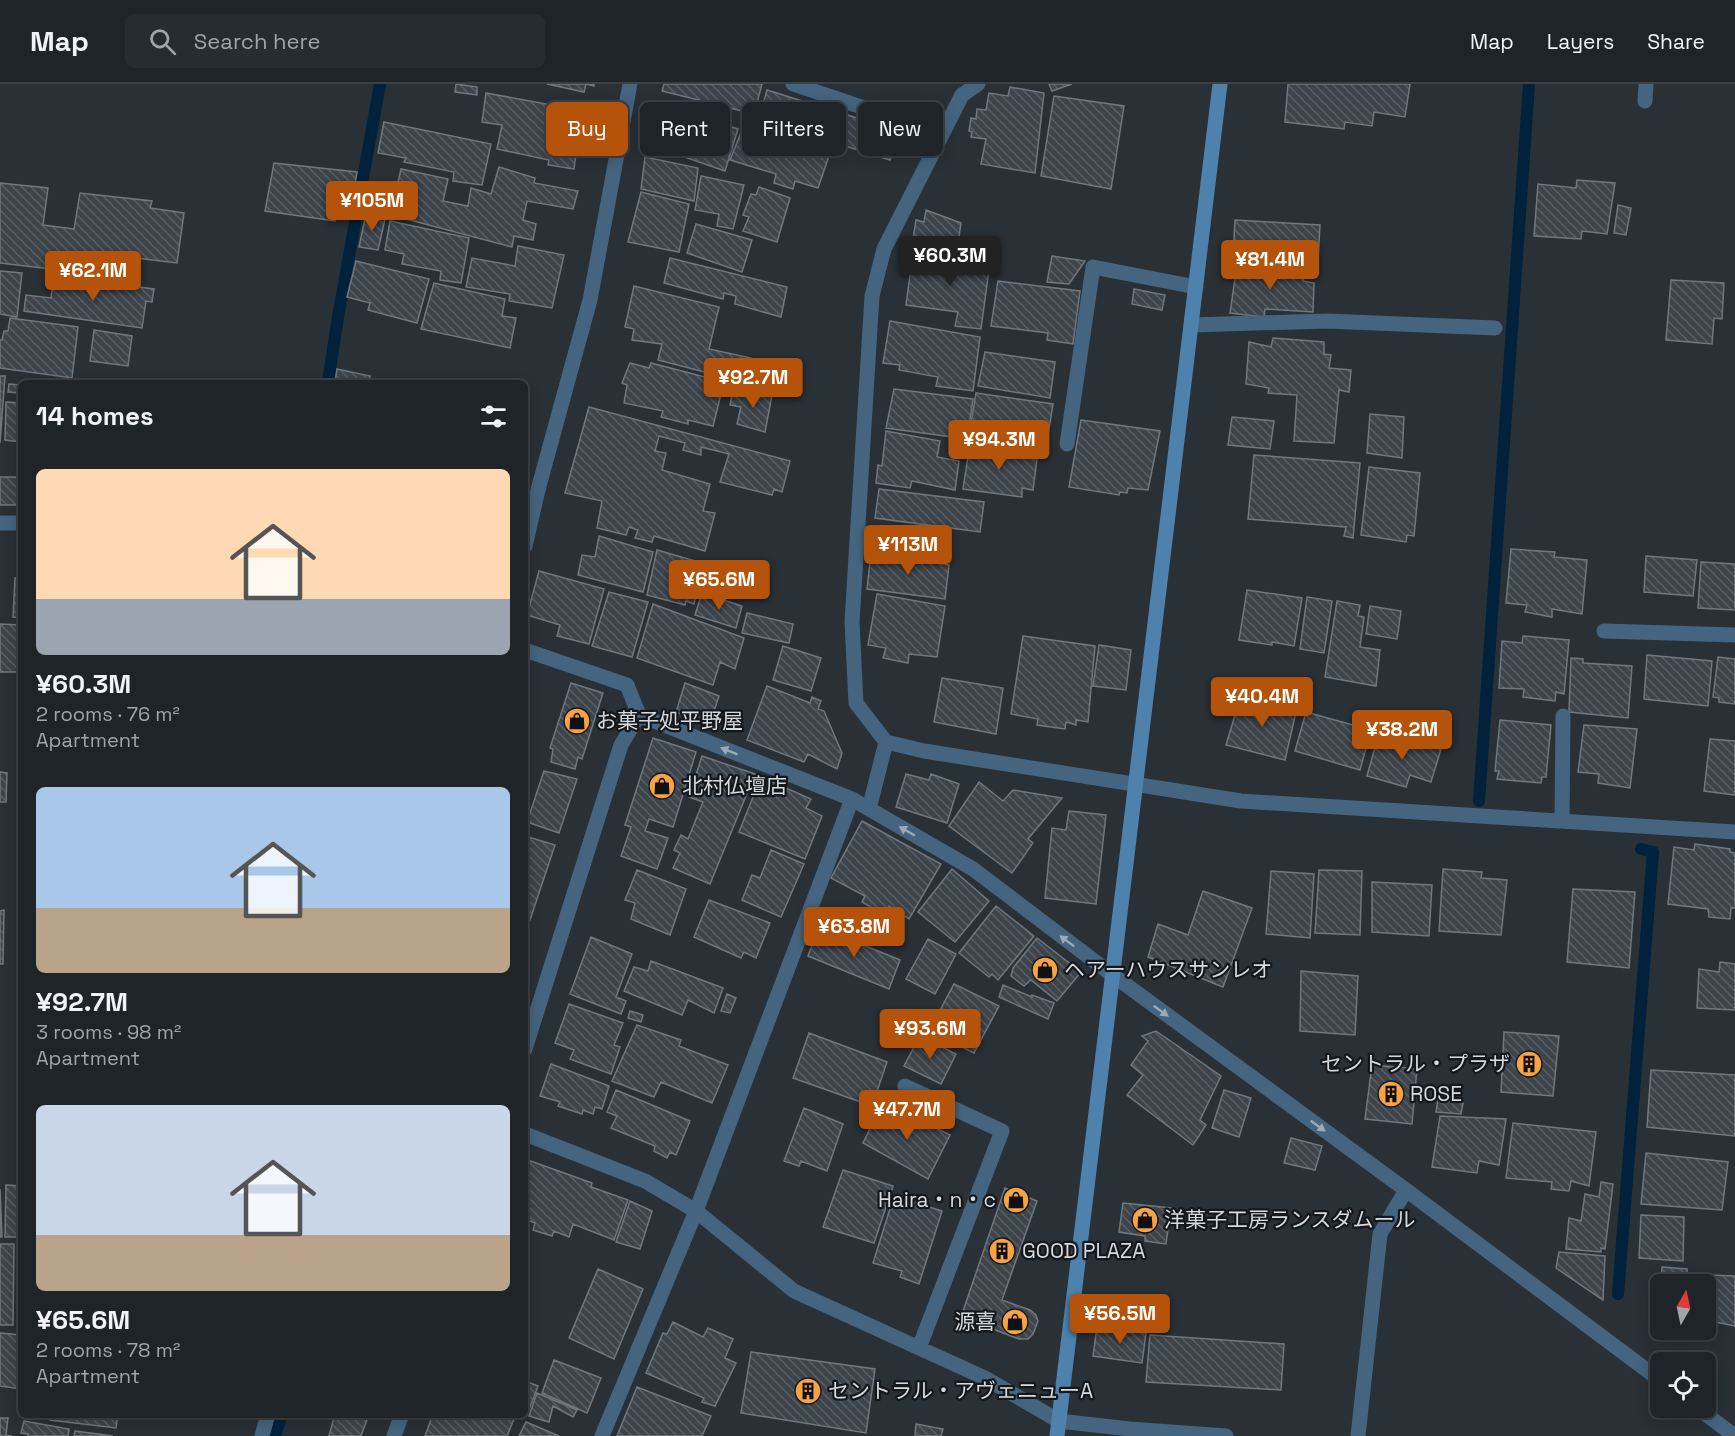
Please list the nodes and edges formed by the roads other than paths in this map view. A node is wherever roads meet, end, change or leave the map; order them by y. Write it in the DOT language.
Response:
graph roads {
  1 [pos="630,84"];
  2 [pos="793,84"];
  3 [pos="978,84"];
  4 [pos="1220,84"];
  5 [pos="1646,84"];
  6 [pos="1645,101"];
  7 [pos="858,106"];
  8 [pos="943,132"];
  9 [pos="931,156"];
  10 [pos="1196,287"];
  11 [pos="1191,325"];
  12 [pos="1495,328"];
  13 [pos="1067,444"];
  14 [pos="0,523"];
  15 [pos="18,523"];
  16 [pos="528,535"];
  17 [pos="1604,631"];
  18 [pos="1735,635"];
  19 [pos="528,651"];
  20 [pos="639,715"];
  21 [pos="1563,716"];
  22 [pos="886,742"];
  23 [pos="1137,786"];
  24 [pos="852,799"];
  25 [pos="869,809"];
  26 [pos="1562,821"];
  27 [pos="1735,832"];
  28 [pos="1114,976"];
  29 [pos="528,1040"];
  30 [pos="905,1086"];
  31 [pos="528,1135"];
  32 [pos="1406,1190"];
  33 [pos="696,1211"];
  34 [pos="919,1348"];
  35 [pos="1650,1373"];
  36 [pos="267,1418"];
  37 [pos="401,1418"];
  38 [pos="1711,1418"];
  39 [pos="1058,1428"];
  40 [pos="262,1436"];
  41 [pos="394,1436"];
  42 [pos="602,1436"];
  43 [pos="1226,1436"];
  44 [pos="1358,1436"];
  45 [pos="1735,1436"];
  1 -- 16 [label="street"];
  2 -- 7 [label="street"];
  3 -- 8 [label="street"];
  4 -- 10 [label="street"];
  5 -- 6 [label="street"];
  9 -- 22 [label="street"];
  10 -- 11 [label="street"];
  10 -- 13 [label="street"];
  11 -- 12 [label="street"];
  11 -- 23 [label="street"];
  14 -- 15 [label="street"];
  17 -- 18 [label="street"];
  19 -- 20 [label="street"];
  24 -- 20 [label="street, one-way"];
  20 -- 29 [label="street"];
  21 -- 26 [label="street"];
  22 -- 23 [label="street"];
  22 -- 25 [label="street"];
  23 -- 26 [label="street"];
  23 -- 28 [label="street"];
  24 -- 25 [label="street"];
  24 -- 33 [label="street"];
  28 -- 25 [label="street, one-way"];
  26 -- 27 [label="street"];
  28 -- 32 [label="street, one-way"];
  28 -- 39 [label="street"];
  30 -- 34 [label="street"];
  31 -- 33 [label="street"];
  32 -- 35 [label="street"];
  32 -- 44 [label="street"];
  33 -- 34 [label="street"];
  33 -- 42 [label="street"];
  34 -- 39 [label="street"];
  36 -- 40 [label="street"];
  37 -- 41 [label="street"];
  38 -- 45 [label="street"];
  39 -- 43 [label="street"];
}
